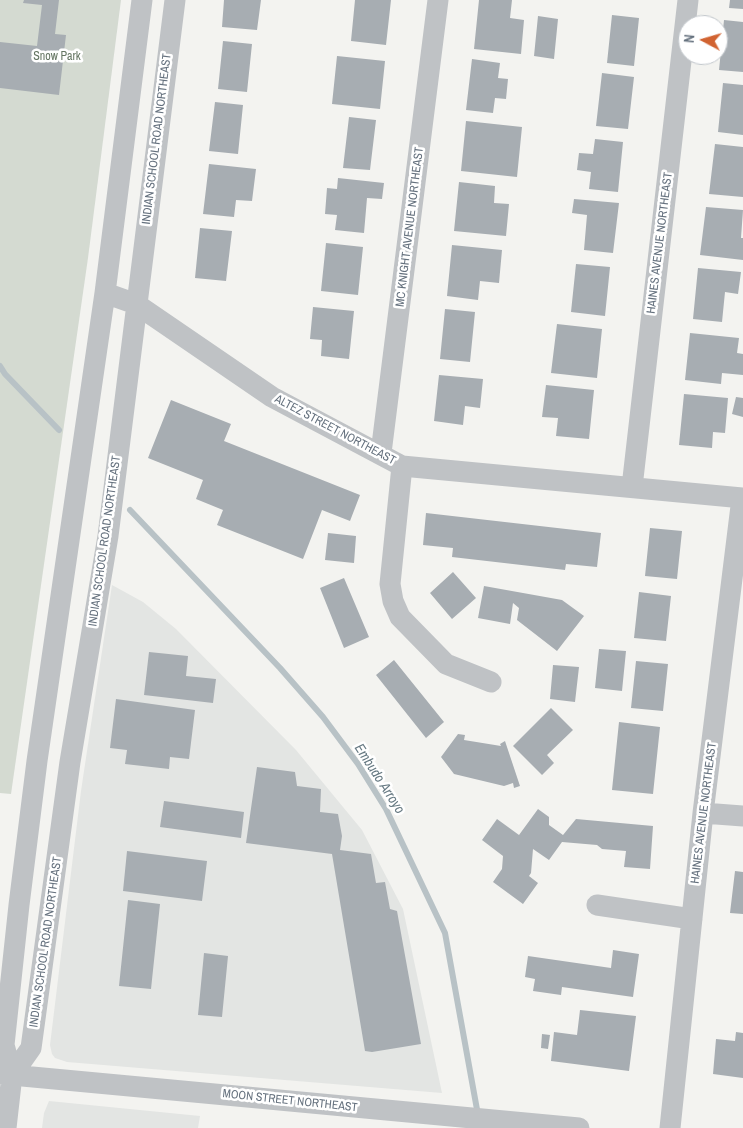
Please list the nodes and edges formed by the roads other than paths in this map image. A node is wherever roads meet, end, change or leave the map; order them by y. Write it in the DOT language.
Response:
graph roads {
  1 [pos="142,0"];
  2 [pos="175,0"];
  3 [pos="438,0"];
  4 [pos="688,0"];
  5 [pos="105,292"];
  6 [pos="136,304"];
  7 [pos="381,453"];
  8 [pos="402,466"];
  9 [pos="632,487"];
  10 [pos="743,498"];
  11 [pos="492,682"];
  12 [pos="704,813"];
  13 [pos="743,816"];
  14 [pos="597,905"];
  15 [pos="692,919"];
  16 [pos="6,1074"];
  17 [pos="6,1128"];
  18 [pos="580,1128"];
  19 [pos="670,1128"];
  1 -- 5 [label="street, INDIAN SCHOOL ROAD NORTHEAST"];
  2 -- 6 [label="street, INDIAN SCHOOL ROAD NORTHEAST"];
  3 -- 7 [label="street, MC KNIGHT AVENUE NORTHEAST"];
  4 -- 9 [label="street, HAINES AVENUE NORTHEAST"];
  5 -- 6 [label="street, ALTEZ STREET NORTHEAST"];
  5 -- 16 [label="street, INDIAN SCHOOL ROAD NORTHEAST"];
  6 -- 7 [label="street, ALTEZ STREET NORTHEAST"];
  6 -- 16 [label="street, INDIAN SCHOOL ROAD NORTHEAST"];
  7 -- 8 [label="street, ALTEZ STREET NORTHEAST"];
  8 -- 9 [label="street, ALTEZ STREET NORTHEAST"];
  8 -- 11 [label="street"];
  9 -- 10 [label="street, ALTEZ STREET NORTHEAST"];
  10 -- 12 [label="street, HAINES AVENUE NORTHEAST"];
  12 -- 13 [label="street"];
  12 -- 15 [label="street, HAINES AVENUE NORTHEAST"];
  14 -- 15 [label="street"];
  15 -- 19 [label="street, HAINES AVENUE NORTHEAST"];
  16 -- 17 [label="street, INDIAN SCHOOL ROAD NORTHEAST"];
  16 -- 18 [label="street, MOON STREET NORTHEAST"];
}
